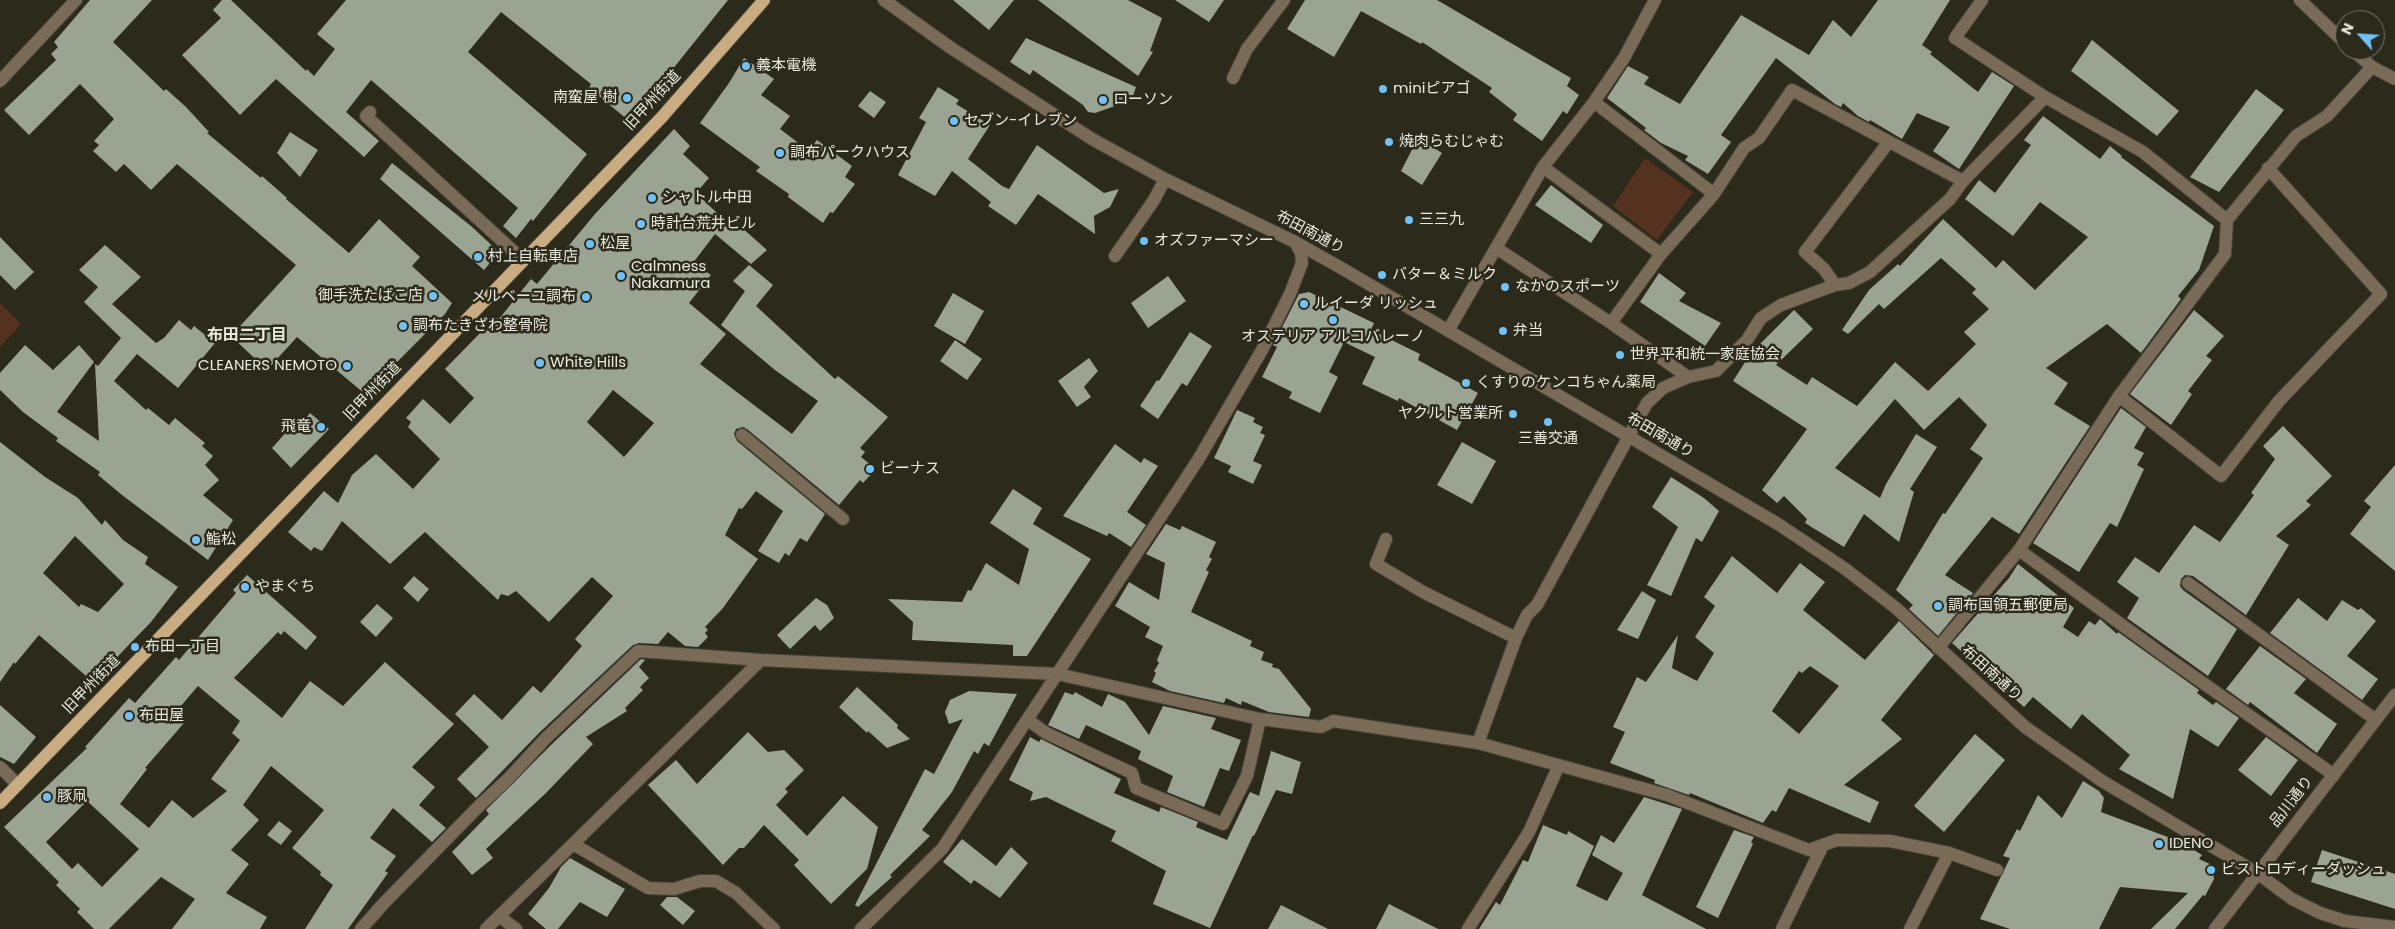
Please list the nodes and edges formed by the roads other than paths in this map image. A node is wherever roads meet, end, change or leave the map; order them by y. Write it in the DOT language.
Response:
graph roads {
  1 [pos="76,0"];
  2 [pos="764,0"];
  3 [pos="884,0"];
  4 [pos="1284,0"];
  5 [pos="1655,0"];
  6 [pos="1982,0"];
  7 [pos="2300,0"];
  8 [pos="2335,33"];
  9 [pos="2364,60"];
  10 [pos="2372,67"];
  11 [pos="1232,78"];
  12 [pos="2395,80"];
  13 [pos="0,81"];
  14 [pos="2045,97"];
  15 [pos="1594,102"];
  16 [pos="370,112"];
  17 [pos="1888,142"];
  18 [pos="1543,167"];
  19 [pos="2268,168"];
  20 [pos="1165,180"];
  21 [pos="1962,181"];
  22 [pos="1714,194"];
  23 [pos="2227,220"];
  24 [pos="1295,242"];
  25 [pos="1496,248"];
  26 [pos="1661,254"];
  27 [pos="1115,256"];
  28 [pos="522,260"];
  29 [pos="1835,285"];
  30 [pos="1611,323"];
  31 [pos="1448,330"];
  32 [pos="1688,377"];
  33 [pos="2118,396"];
  34 [pos="742,435"];
  35 [pos="1629,436"];
  36 [pos="843,519"];
  37 [pos="1386,539"];
  38 [pos="2020,550"];
  39 [pos="2188,584"];
  40 [pos="1516,638"];
  41 [pos="1938,648"];
  42 [pos="761,660"];
  43 [pos="1056,674"];
  44 [pos="2395,695"];
  45 [pos="1260,719"];
  46 [pos="1028,720"];
  47 [pos="2376,720"];
  48 [pos="1478,743"];
  49 [pos="1559,765"];
  50 [pos="0,767"];
  51 [pos="2334,775"];
  52 [pos="18,785"];
  53 [pos="0,803"];
  54 [pos="572,844"];
  55 [pos="1822,847"];
  56 [pos="1949,853"];
  57 [pos="1997,870"];
  58 [pos="2257,874"];
  59 [pos="500,917"];
  60 [pos="2395,927"];
  61 [pos="361,929"];
  62 [pos="486,929"];
  63 [pos="516,929"];
  64 [pos="774,929"];
  65 [pos="861,929"];
  66 [pos="1468,929"];
  67 [pos="1782,929"];
  68 [pos="1910,929"];
  69 [pos="2215,929"];
  1 -- 13 [label="street"];
  2 -- 28 [label="main road, 旧甲州街道"];
  3 -- 20 [label="street, 布田南通り"];
  4 -- 11 [label="street"];
  5 -- 15 [label="street"];
  6 -- 14 [label="street"];
  7 -- 8 [label="street"];
  9 -- 10 [label="street"];
  10 -- 12 [label="street"];
  10 -- 19 [label="street"];
  14 -- 21 [label="street"];
  14 -- 23 [label="street"];
  15 -- 18 [label="street"];
  15 -- 22 [label="street"];
  16 -- 28 [label="street"];
  17 -- 21 [label="street"];
  17 -- 22 [label="street"];
  17 -- 29 [label="street"];
  18 -- 25 [label="street"];
  18 -- 26 [label="street"];
  19 -- 23 [label="street"];
  19 -- 33 [label="street"];
  20 -- 24 [label="street, 布田南通り"];
  20 -- 27 [label="street"];
  21 -- 29 [label="street"];
  22 -- 26 [label="street"];
  23 -- 33 [label="street"];
  24 -- 31 [label="street, 布田南通り"];
  24 -- 43 [label="street"];
  25 -- 30 [label="street"];
  25 -- 31 [label="street"];
  26 -- 30 [label="street"];
  28 -- 52 [label="main road, 旧甲州街道"];
  29 -- 32 [label="street"];
  30 -- 32 [label="street"];
  31 -- 35 [label="street, 布田南通り"];
  32 -- 35 [label="street"];
  33 -- 38 [label="street"];
  34 -- 36 [label="street"];
  35 -- 40 [label="street"];
  35 -- 41 [label="street, 布田南通り"];
  37 -- 40 [label="street"];
  38 -- 41 [label="street"];
  38 -- 51 [label="street"];
  39 -- 47 [label="street"];
  40 -- 48 [label="street"];
  41 -- 58 [label="street, 布田南通り"];
  42 -- 43 [label="street"];
  42 -- 54 [label="street"];
  42 -- 61 [label="street"];
  43 -- 45 [label="street"];
  43 -- 46 [label="street"];
  44 -- 47 [label="street, 品川通り"];
  45 -- 46 [label="street"];
  45 -- 48 [label="street"];
  46 -- 65 [label="street"];
  47 -- 51 [label="street, 品川通り"];
  48 -- 49 [label="street"];
  49 -- 55 [label="street"];
  49 -- 66 [label="street"];
  50 -- 52 [label="street"];
  51 -- 58 [label="street, 品川通り"];
  52 -- 53 [label="main road, 旧甲州街道"];
  54 -- 59 [label="street"];
  54 -- 64 [label="street"];
  55 -- 56 [label="street"];
  55 -- 67 [label="street"];
  56 -- 57 [label="street"];
  56 -- 68 [label="street"];
  58 -- 60 [label="street, 布田南通り"];
  58 -- 69 [label="street, 品川通り"];
  59 -- 62 [label="street"];
  59 -- 63 [label="street"];
}
